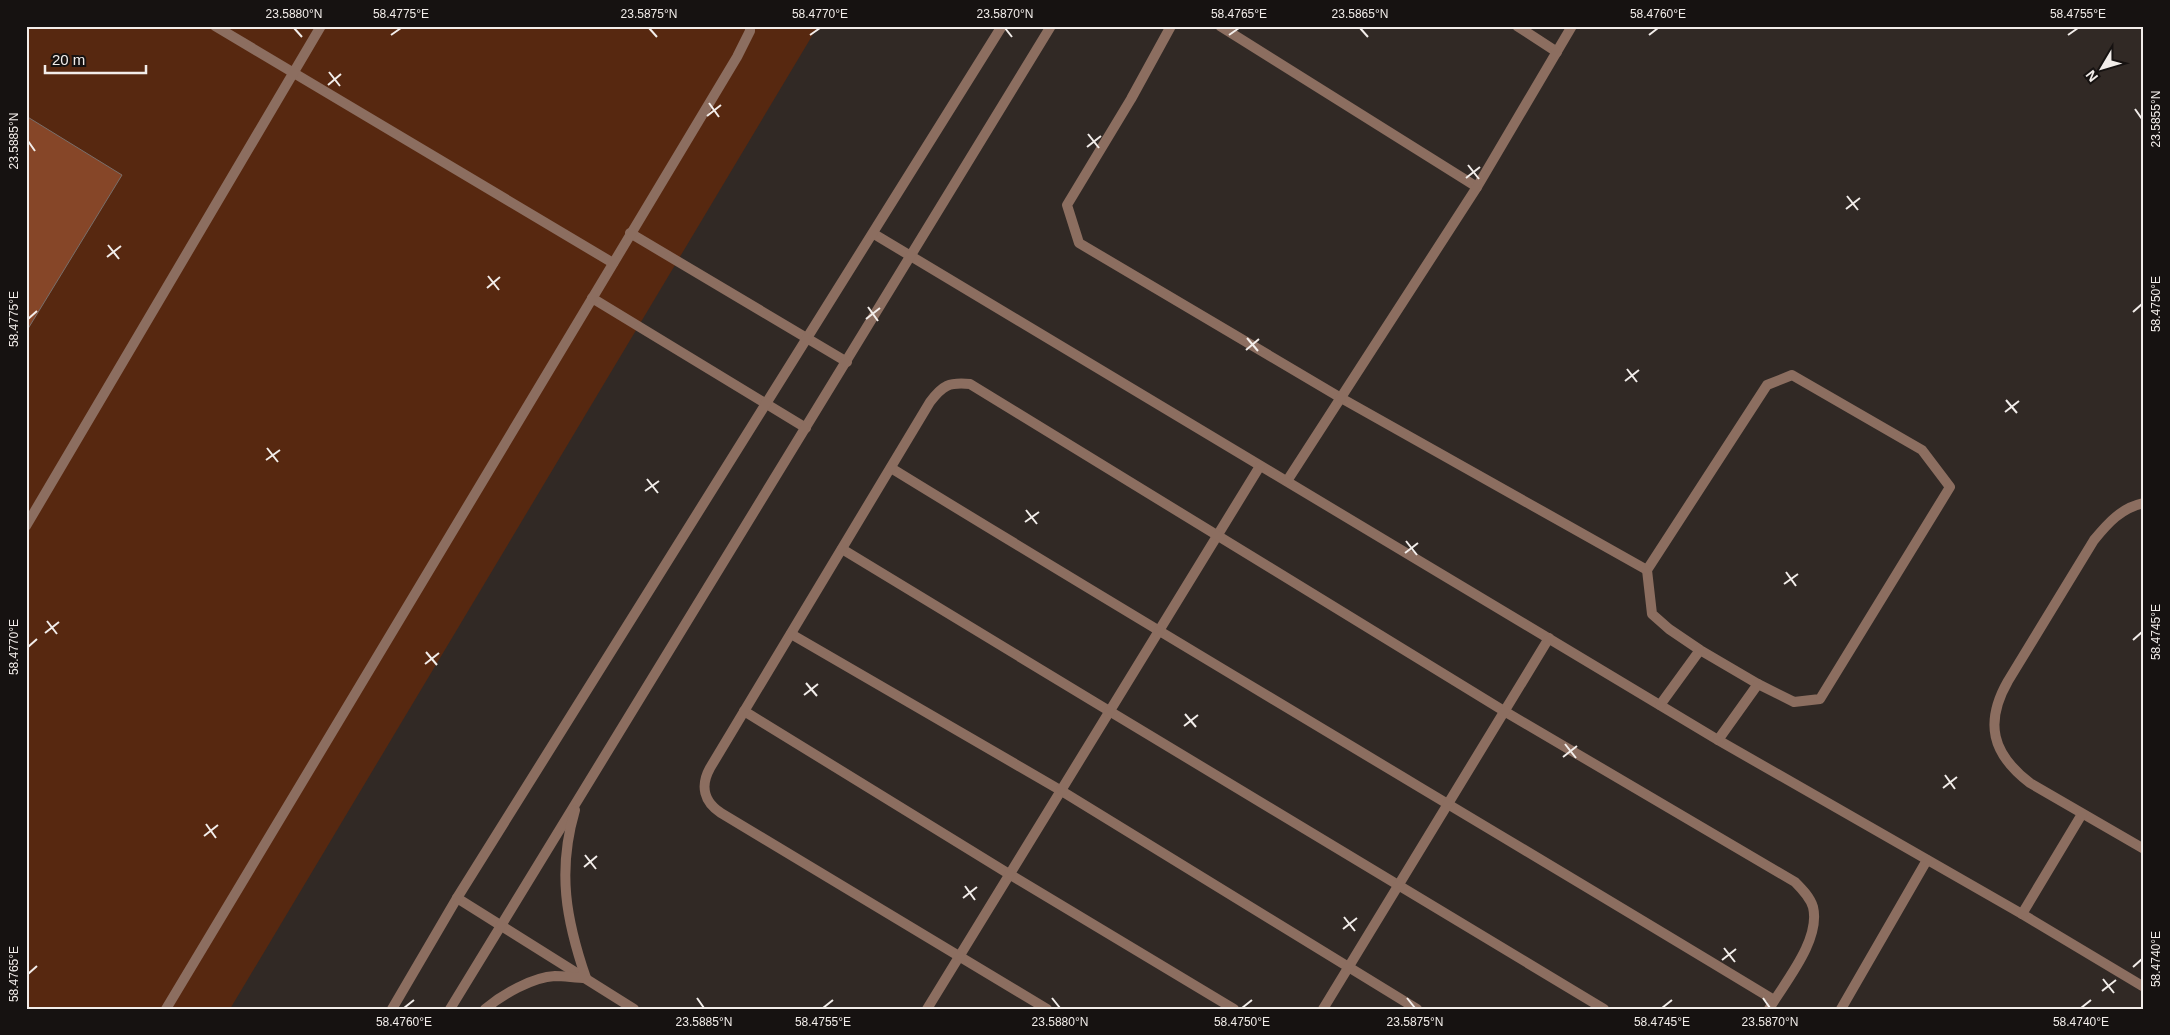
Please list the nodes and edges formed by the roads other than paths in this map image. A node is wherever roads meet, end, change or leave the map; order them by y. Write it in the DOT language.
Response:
graph roads {
  1 [pos="214,26"];
  2 [pos="321,26"];
  3 [pos="750,26"];
  4 [pos="1002,26"];
  5 [pos="1051,26"];
  6 [pos="1172,26"];
  7 [pos="1220,26"];
  8 [pos="1517,26"];
  9 [pos="1572,26"];
  10 [pos="1557,52"];
  11 [pos="294,73"];
  12 [pos="1477,187"];
  13 [pos="630,233"];
  14 [pos="874,234"];
  15 [pos="911,256"];
  16 [pos="613,263"];
  17 [pos="592,298"];
  18 [pos="807,338"];
  19 [pos="847,362"];
  20 [pos="1341,398"];
  21 [pos="766,404"];
  22 [pos="806,428"];
  23 [pos="1260,466"];
  24 [pos="891,468"];
  25 [pos="1287,481"];
  26 [pos="2144,503"];
  27 [pos="26,526"];
  28 [pos="1216,535"];
  29 [pos="842,549"];
  30 [pos="1648,570"];
  31 [pos="1157,631"];
  32 [pos="791,634"];
  33 [pos="1549,638"];
  34 [pos="1700,650"];
  35 [pos="1758,684"];
  36 [pos="1660,705"];
  37 [pos="744,711"];
  38 [pos="1504,711"];
  39 [pos="1108,712"];
  40 [pos="1718,740"];
  41 [pos="1060,790"];
  42 [pos="579,795"];
  43 [pos="1449,802"];
  44 [pos="2082,814"];
  45 [pos="2144,849"];
  46 [pos="1928,860"];
  47 [pos="1009,874"];
  48 [pos="1399,884"];
  49 [pos="457,898"];
  50 [pos="2022,914"];
  51 [pos="501,925"];
  52 [pos="959,956"];
  53 [pos="1348,967"];
  54 [pos="586,978"];
  55 [pos="2144,986"];
  56 [pos="1771,1004"];
  57 [pos="166,1009"];
  58 [pos="392,1009"];
  59 [pos="450,1009"];
  60 [pos="485,1009"];
  61 [pos="634,1009"];
  62 [pos="927,1009"];
  63 [pos="1047,1009"];
  64 [pos="1234,1009"];
  65 [pos="1323,1009"];
  66 [pos="1417,1009"];
  67 [pos="1604,1009"];
  68 [pos="1840,1009"];
  1 -- 11 [label="lane"];
  2 -- 11 [label="lane"];
  3 -- 13 [label="lane"];
  4 -- 14 [label="lane"];
  5 -- 15 [label="lane"];
  6 -- 20 [label="lane"];
  7 -- 12 [label="lane"];
  8 -- 10 [label="lane"];
  9 -- 10 [label="lane"];
  10 -- 12 [label="lane"];
  11 -- 16 [label="lane"];
  11 -- 27 [label="lane"];
  12 -- 20 [label="lane"];
  13 -- 16 [label="lane"];
  13 -- 18 [label="lane"];
  14 -- 15 [label="lane"];
  14 -- 18 [label="lane"];
  15 -- 19 [label="lane"];
  15 -- 23 [label="lane"];
  16 -- 17 [label="lane"];
  17 -- 21 [label="lane"];
  17 -- 57 [label="lane"];
  18 -- 19 [label="lane"];
  18 -- 21 [label="lane"];
  19 -- 22 [label="lane"];
  20 -- 25 [label="lane"];
  20 -- 30 [label="lane"];
  21 -- 22 [label="lane"];
  21 -- 49 [label="lane"];
  22 -- 42 [label="lane"];
  23 -- 25 [label="lane"];
  23 -- 28 [label="lane"];
  24 -- 28 [label="lane"];
  24 -- 29 [label="lane"];
  24 -- 31 [label="lane"];
  25 -- 33 [label="lane"];
  26 -- 44 [label="lane"];
  28 -- 31 [label="lane"];
  28 -- 38 [label="lane"];
  29 -- 32 [label="lane"];
  29 -- 39 [label="lane"];
  30 -- 34 [label="lane"];
  30 -- 35 [label="lane"];
  31 -- 39 [label="lane"];
  31 -- 43 [label="lane"];
  32 -- 37 [label="lane"];
  32 -- 41 [label="lane"];
  33 -- 36 [label="lane"];
  33 -- 38 [label="lane"];
  34 -- 35 [label="lane"];
  34 -- 36 [label="lane"];
  35 -- 40 [label="lane"];
  36 -- 40 [label="lane"];
  37 -- 47 [label="lane"];
  37 -- 52 [label="lane"];
  38 -- 43 [label="lane"];
  38 -- 56 [label="lane"];
  39 -- 41 [label="lane"];
  39 -- 48 [label="lane"];
  40 -- 46 [label="lane"];
  41 -- 47 [label="lane"];
  41 -- 53 [label="lane"];
  42 -- 51 [label="lane"];
  42 -- 54 [label="lane"];
  43 -- 48 [label="lane"];
  43 -- 56 [label="lane"];
  44 -- 45 [label="lane"];
  44 -- 50 [label="lane"];
  46 -- 50 [label="lane"];
  46 -- 68 [label="lane"];
  47 -- 52 [label="lane"];
  47 -- 64 [label="lane"];
  48 -- 53 [label="lane"];
  48 -- 67 [label="lane"];
  49 -- 51 [label="lane"];
  49 -- 58 [label="lane"];
  50 -- 55 [label="lane"];
  51 -- 54 [label="lane"];
  51 -- 59 [label="lane"];
  52 -- 62 [label="lane"];
  52 -- 63 [label="lane"];
  53 -- 65 [label="lane"];
  53 -- 66 [label="lane"];
  54 -- 60 [label="lane"];
  54 -- 61 [label="lane"];
}
